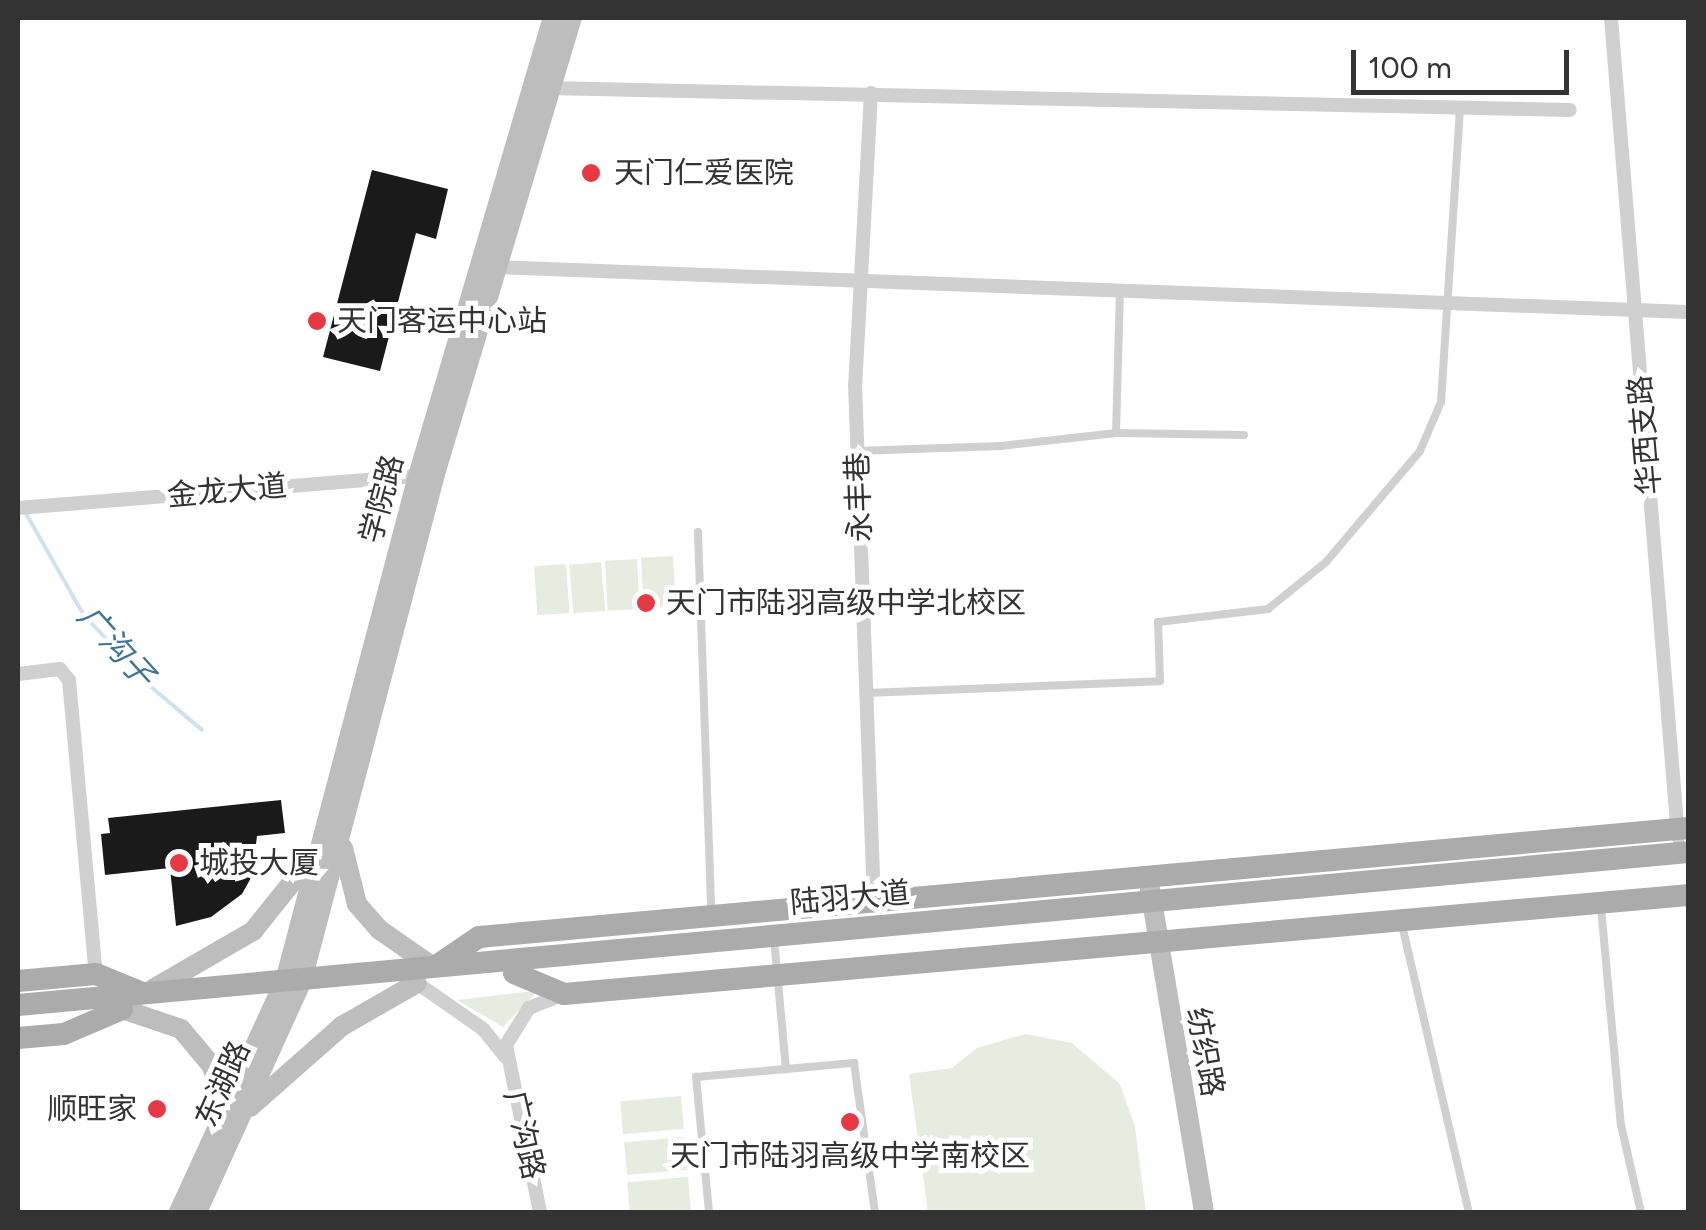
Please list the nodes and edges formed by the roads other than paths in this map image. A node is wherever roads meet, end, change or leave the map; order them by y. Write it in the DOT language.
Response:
graph roads {
  1 [pos="553,18"];
  2 [pos="572,18"];
  3 [pos="1611,18"];
  4 [pos="548,88"];
  5 [pos="871,93"];
  6 [pos="1460,108"];
  7 [pos="1570,110"];
  8 [pos="494,267"];
  9 [pos="857,280"];
  10 [pos="1120,288"];
  11 [pos="1448,298"];
  12 [pos="1635,307"];
  13 [pos="1688,312"];
  14 [pos="1116,434"];
  15 [pos="1244,435"];
  16 [pos="857,451"];
  17 [pos="427,475"];
  18 [pos="18,508"];
  19 [pos="698,532"];
  20 [pos="18,674"];
  21 [pos="866,693"];
  22 [pos="1683,828"];
  23 [pos="334,837"];
  24 [pos="1686,857"];
  25 [pos="1148,876"];
  26 [pos="1688,894"];
  27 [pos="874,901"];
  28 [pos="1601,902"];
  29 [pos="1152,908"];
  30 [pos="711,915"];
  31 [pos="1400,920"];
  32 [pos="712,941"];
  33 [pos="1157,941"];
  34 [pos="775,950"];
  35 [pos="96,974"];
  36 [pos="514,974"];
  37 [pos="425,975"];
  38 [pos="777,975"];
  39 [pos="18,981"];
  40 [pos="290,988"];
  41 [pos="144,994"];
  42 [pos="564,994"];
  43 [pos="18,1005"];
  44 [pos="122,1009"];
  45 [pos="18,1018"];
  46 [pos="18,1038"];
  47 [pos="506,1058"];
  48 [pos="786,1069"];
  49 [pos="233,1114"];
  50 [pos="180,1212"];
  51 [pos="197,1212"];
  52 [pos="540,1212"];
  53 [pos="710,1212"];
  54 [pos="874,1212"];
  55 [pos="1204,1212"];
  56 [pos="1469,1212"];
  57 [pos="1641,1212"];
  1 -- 17 [label="main road, 学院路"];
  2 -- 4 [label="main road, 学院路"];
  3 -- 12 [label="street, 华西支路"];
  4 -- 5 [label="street"];
  4 -- 8 [label="main road, 学院路"];
  5 -- 6 [label="street"];
  5 -- 9 [label="street, 永丰巷"];
  6 -- 7 [label="street"];
  6 -- 11 [label="lane"];
  8 -- 9 [label="street"];
  8 -- 17 [label="main road, 学院路"];
  9 -- 10 [label="street"];
  9 -- 16 [label="street, 永丰巷"];
  10 -- 11 [label="street"];
  10 -- 14 [label="lane"];
  11 -- 12 [label="street"];
  11 -- 21 [label="lane"];
  12 -- 13 [label="street"];
  12 -- 22 [label="street, 华西支路"];
  14 -- 15 [label="lane"];
  14 -- 16 [label="lane"];
  16 -- 21 [label="street, 永丰巷"];
  17 -- 18 [label="street, 金龙大道"];
  17 -- 23 [label="main road, 学院路"];
  19 -- 30 [label="lane"];
  20 -- 35 [label="street"];
  21 -- 27 [label="street, 永丰巷"];
  22 -- 24 [label="street, 华西支路"];
  22 -- 25 [label="main road"];
  23 -- 37 [label="main road"];
  23 -- 40 [label="main road, 学院路"];
  23 -- 41 [label="main road"];
  24 -- 29 [label="main road, 陆羽大道"];
  25 -- 27 [label="main road"];
  25 -- 29 [label="main road, 纺织路"];
  26 -- 28 [label="main road"];
  27 -- 30 [label="main road"];
  28 -- 31 [label="main road"];
  28 -- 57 [label="lane"];
  29 -- 32 [label="main road, 陆羽大道"];
  29 -- 33 [label="main road, 纺织路"];
  29 -- 34 [label="main road, 陆羽大道"];
  30 -- 32 [label="lane"];
  30 -- 37 [label="main road"];
  31 -- 33 [label="main road"];
  31 -- 56 [label="lane"];
  32 -- 37 [label="main road, 陆羽大道"];
  33 -- 38 [label="main road"];
  33 -- 55 [label="main road, 纺织路"];
  34 -- 36 [label="main road, 陆羽大道"];
  34 -- 38 [label="lane"];
  35 -- 39 [label="main road"];
  35 -- 41 [label="main road"];
  36 -- 37 [label="main road, 陆羽大道"];
  36 -- 42 [label="main road"];
  37 -- 40 [label="main road, 陆羽大道"];
  37 -- 47 [label="street"];
  37 -- 49 [label="main road"];
  38 -- 42 [label="main road"];
  38 -- 48 [label="lane"];
  40 -- 41 [label="main road, 陆羽大道"];
  40 -- 44 [label="main road, 陆羽大道"];
  40 -- 49 [label="main road, 东湖路"];
  41 -- 43 [label="main road, 陆羽大道"];
  42 -- 47 [label="street"];
  44 -- 45 [label="main road, 陆羽大道"];
  44 -- 46 [label="main road"];
  44 -- 49 [label="main road"];
  47 -- 52 [label="street, 广沟路"];
  48 -- 53 [label="lane"];
  48 -- 54 [label="lane"];
  49 -- 50 [label="main road, 东湖路"];
  49 -- 51 [label="main road, 东湖路"];
}
